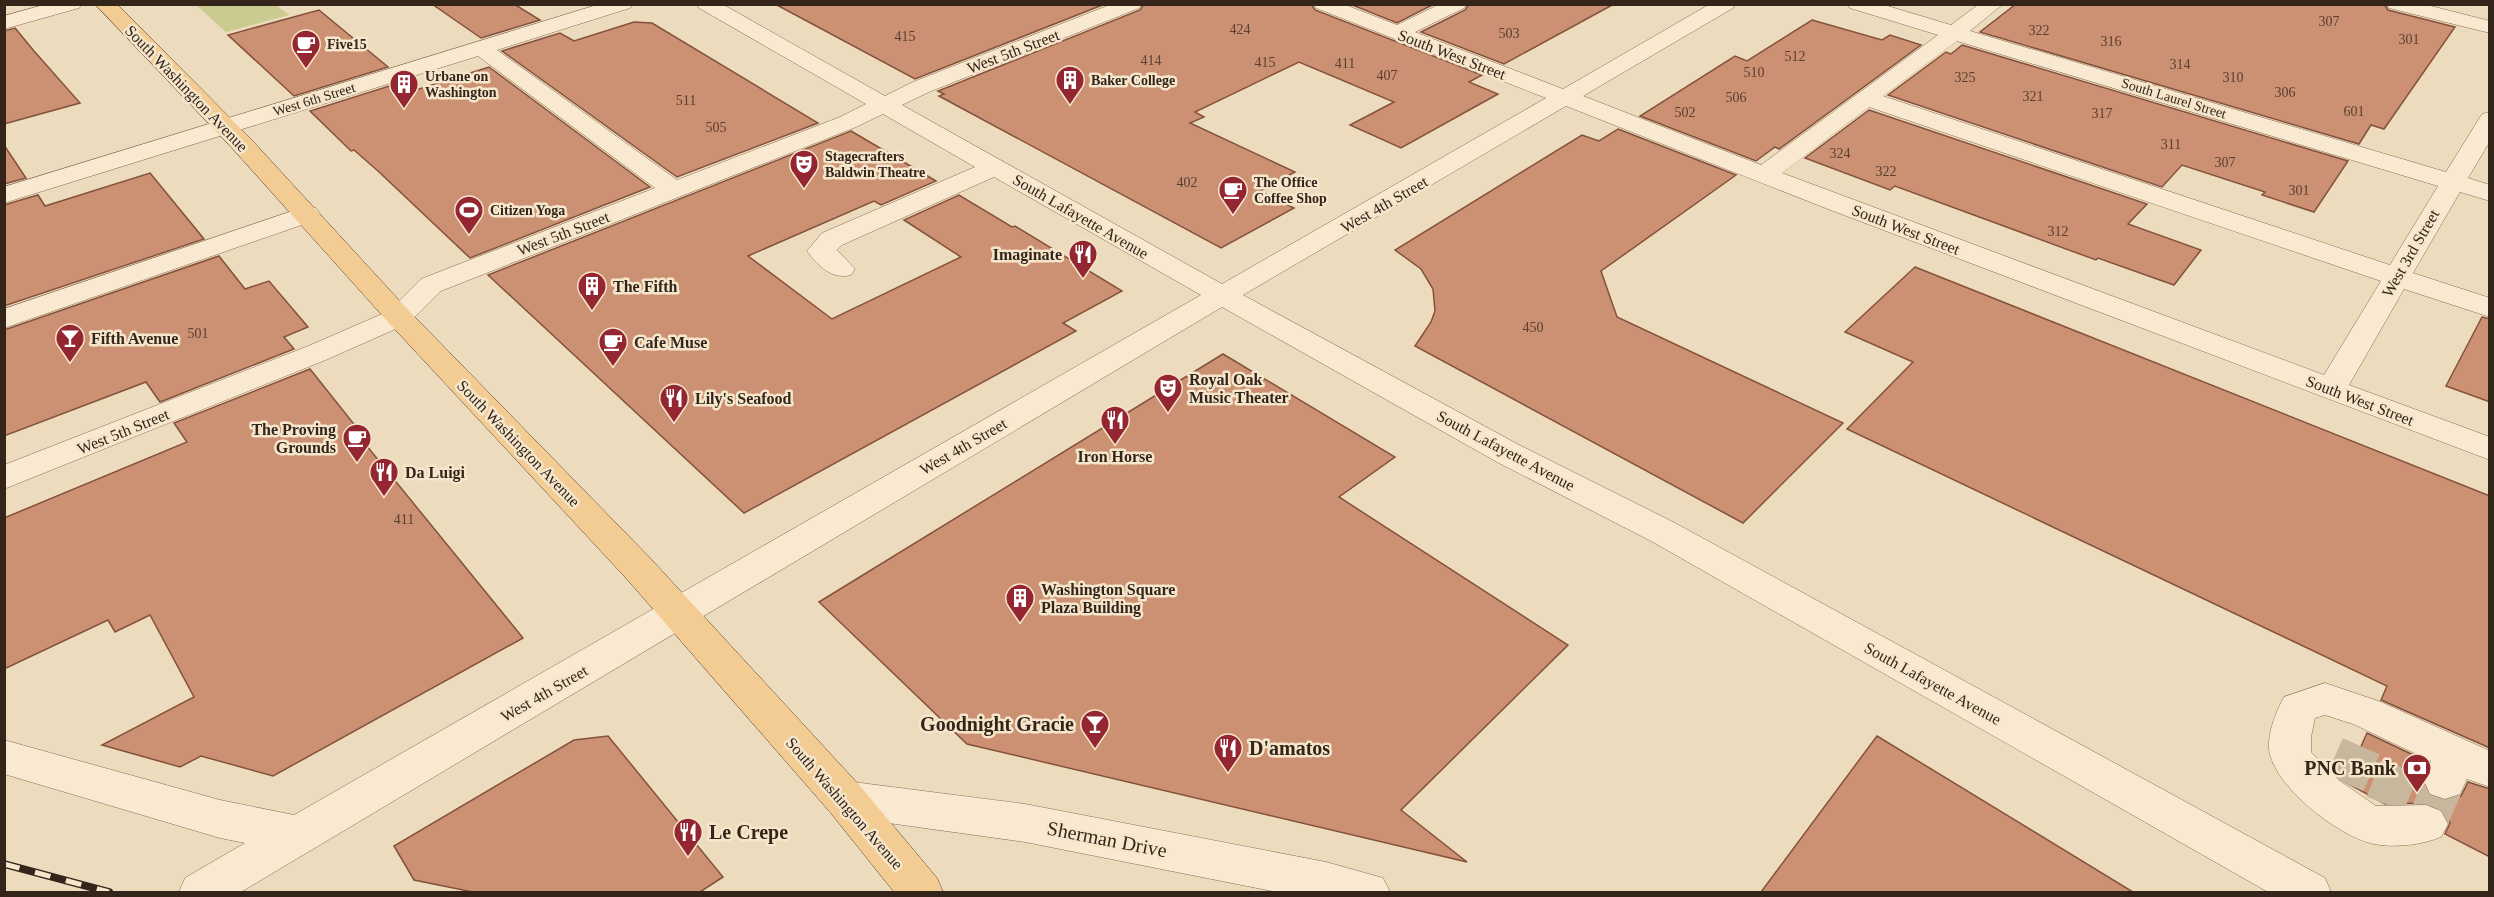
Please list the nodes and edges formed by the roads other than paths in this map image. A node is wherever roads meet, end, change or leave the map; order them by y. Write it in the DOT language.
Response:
graph roads {
  1 [pos="72,4"];
  2 [pos="105,4"];
  3 [pos="623,4"];
  4 [pos="706,4"];
  5 [pos="1132,4"];
  6 [pos="1323,4"];
  7 [pos="1457,4"];
  8 [pos="1726,4"];
  9 [pos="1857,4"];
  10 [pos="1993,4"];
  11 [pos="2396,4"];
  12 [pos="4,23"];
  13 [pos="2490,27"];
  14 [pos="1397,33"];
  15 [pos="1955,33"];
  16 [pos="481,48"];
  17 [pos="1567,98"];
  18 [pos="1865,98"];
  19 [pos="874,99"];
  20 [pos="2490,119"];
  21 [pos="225,127"];
  22 [pos="996,167"];
  23 [pos="1764,174"];
  24 [pos="2452,181"];
  25 [pos="664,182"];
  26 [pos="2490,192"];
  27 [pos="4,195"];
  28 [pos="307,214"];
  29 [pos="841,269"];
  30 [pos="2396,277"];
  31 [pos="1224,295"];
  32 [pos="2490,308"];
  33 [pos="399,316"];
  34 [pos="4,319"];
  35 [pos="2331,389"];
  36 [pos="2490,449"];
  37 [pos="4,478"];
  38 [pos="678,613"];
  39 [pos="4,757"];
  40 [pos="2463,768"];
  41 [pos="2345,783"];
  42 [pos="845,799"];
  43 [pos="2378,814"];
  44 [pos="2426,824"];
  45 [pos="298,835"];
  46 [pos="201,892"];
  47 [pos="921,892"];
  48 [pos="1367,892"];
  49 [pos="2309,892"];
  1 -- 12 [label="street"];
  2 -- 21 [label="main road, South Washington Avenue"];
  3 -- 16 [label="street, West 6th Street"];
  4 -- 19 [label="street, South Lafayette Avenue"];
  5 -- 19 [label="street, West 5th Street"];
  6 -- 14 [label="street, South West Street"];
  7 -- 14 [label="street"];
  8 -- 17 [label="street, West 4th Street"];
  9 -- 15 [label="street, South Laurel Street"];
  10 -- 15 [label="street"];
  11 -- 13 [label="street"];
  14 -- 17 [label="street, South West Street"];
  15 -- 18 [label="street"];
  15 -- 24 [label="street, South Laurel Street"];
  16 -- 21 [label="street, West 6th Street"];
  16 -- 25 [label="street"];
  17 -- 23 [label="street, South West Street"];
  17 -- 31 [label="street, West 4th Street"];
  18 -- 23 [label="street"];
  18 -- 30 [label="street"];
  19 -- 22 [label="street, South Lafayette Avenue"];
  19 -- 25 [label="street, West 5th Street"];
  20 -- 24 [label="street, West 3rd Street"];
  21 -- 27 [label="street, West 6th Street"];
  21 -- 28 [label="main road, South Washington Avenue"];
  22 -- 29 [label="street"];
  22 -- 31 [label="street, South Lafayette Avenue"];
  23 -- 35 [label="street, South West Street"];
  24 -- 26 [label="street, South Laurel Street"];
  24 -- 30 [label="street, West 3rd Street"];
  25 -- 33 [label="street, West 5th Street"];
  28 -- 33 [label="main road, South Washington Avenue"];
  28 -- 34 [label="street"];
  30 -- 32 [label="street"];
  30 -- 35 [label="street, West 3rd Street"];
  31 -- 38 [label="street, West 4th Street"];
  31 -- 49 [label="street, South Lafayette Avenue"];
  33 -- 37 [label="street, West 5th Street"];
  33 -- 38 [label="main road, South Washington Avenue"];
  35 -- 36 [label="street, South West Street"];
  38 -- 42 [label="main road, South Washington Avenue"];
  38 -- 45 [label="street, West 4th Street"];
  39 -- 45 [label="street"];
  40 -- 43 [label="street"];
  41 -- 43 [label="street"];
  42 -- 47 [label="main road, South Washington Avenue"];
  42 -- 48 [label="street, Sherman Drive"];
  43 -- 44 [label="street"];
  45 -- 46 [label="street, West 4th Street"];
}
